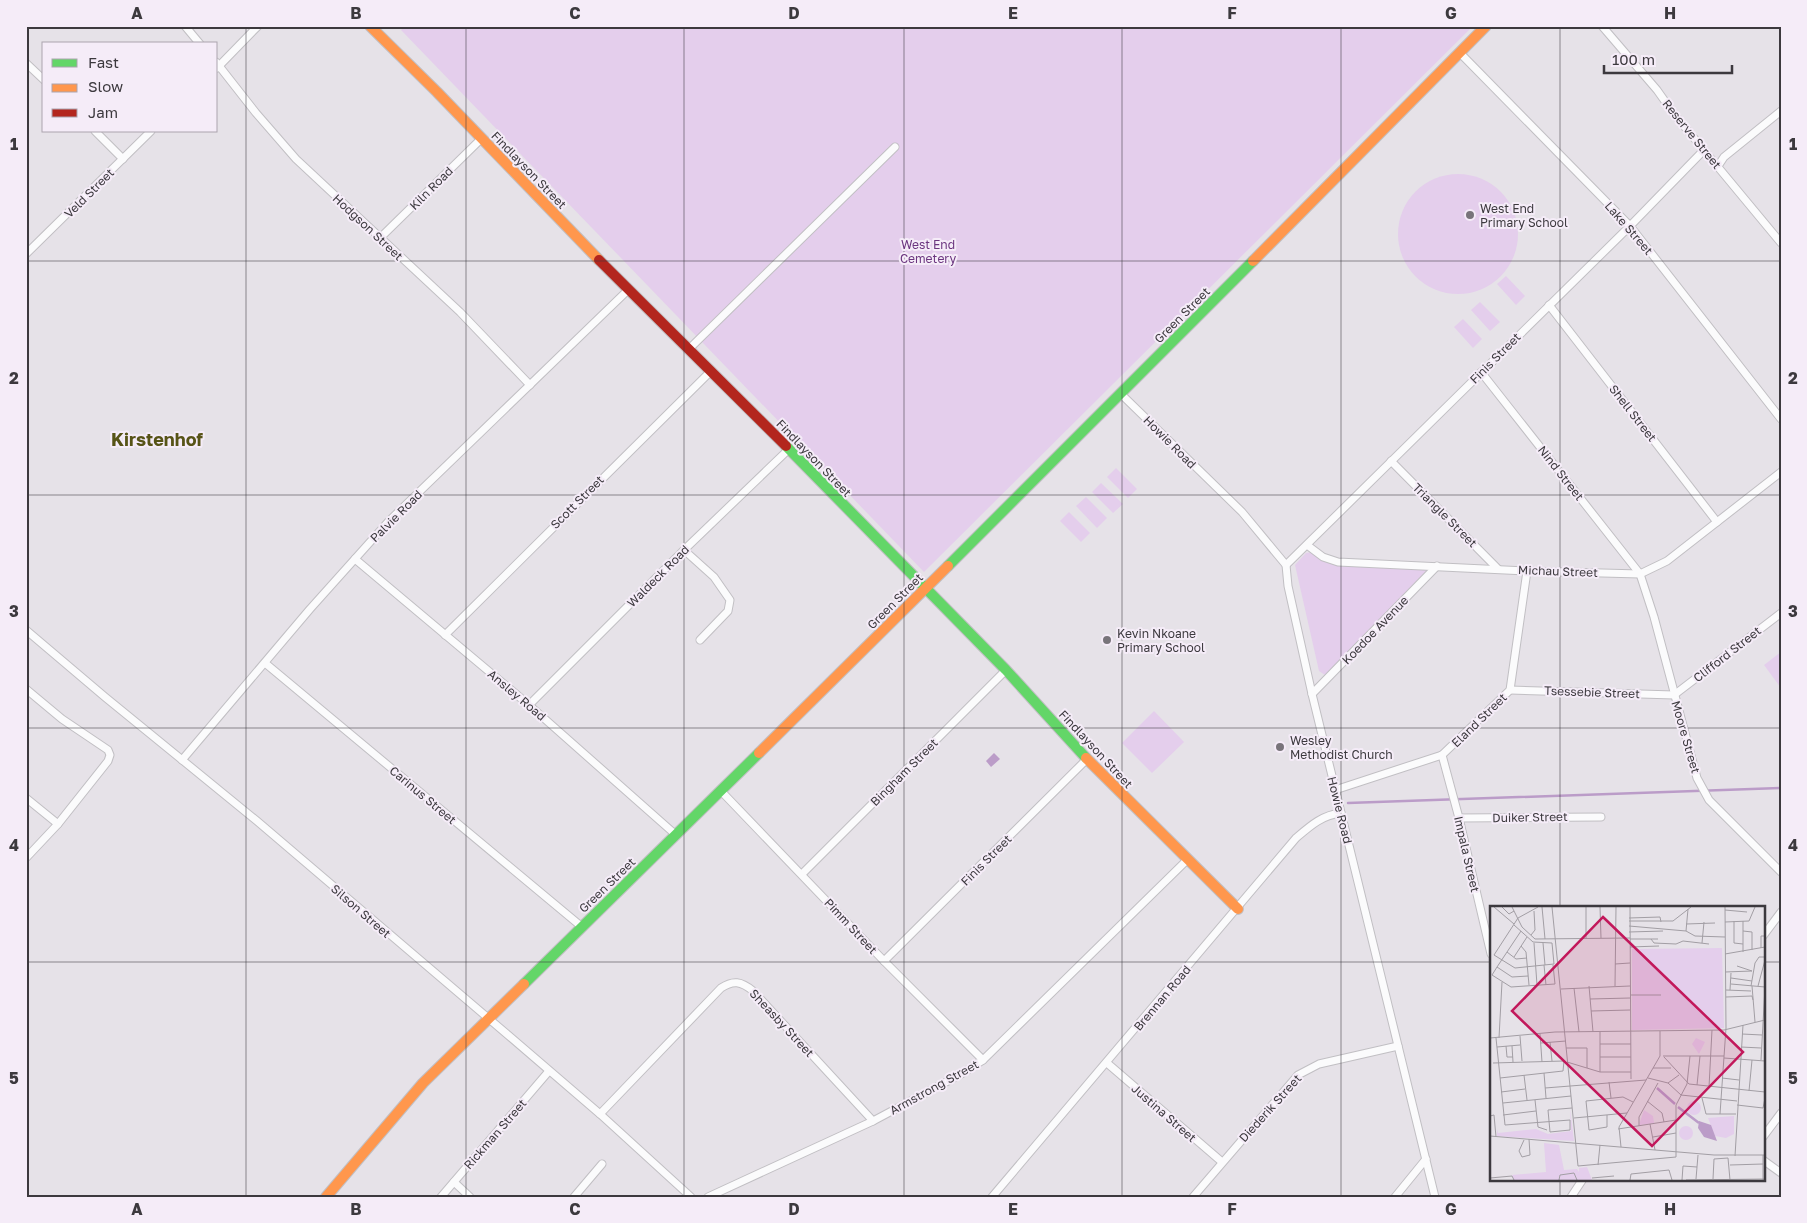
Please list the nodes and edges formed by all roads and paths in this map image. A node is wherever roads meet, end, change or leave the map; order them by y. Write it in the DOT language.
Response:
graph roads {
  1 [pos="184,26"];
  2 [pos="258,26"];
  3 [pos="1486,26"];
  4 [pos="1602,26"];
  5 [pos="372,27"];
  6 [pos="198,42"];
  7 [pos="1460,53"];
  8 [pos="26,62"];
  9 [pos="218,64"];
  10 [pos="218,66"];
  11 [pos="42,78"];
  12 [pos="1781,111"];
  13 [pos="96,132"];
  14 [pos="150,132"];
  15 [pos="481,138"];
  16 [pos="894,147"];
  17 [pos="1704,150"];
  18 [pos="123,159"];
  19 [pos="1718,166"];
  20 [pos="1630,226"];
  21 [pos="380,238"];
  22 [pos="1781,243"];
  23 [pos="27,253"];
  24 [pos="628,290"];
  25 [pos="1549,305"];
  26 [pos="689,350"];
  27 [pos="711,371"];
  28 [pos="1481,372"];
  29 [pos="530,385"];
  30 [pos="1121,394"];
  31 [pos="1781,419"];
  32 [pos="789,450"];
  33 [pos="1391,461"];
  34 [pos="1781,472"];
  35 [pos="1717,522"];
  36 [pos="1308,545"];
  37 [pos="684,550"];
  38 [pos="355,559"];
  39 [pos="1286,565"];
  40 [pos="1437,566"];
  41 [pos="1498,569"];
  42 [pos="1527,571"];
  43 [pos="1640,574"];
  44 [pos="926,588"];
  45 [pos="1781,612"];
  46 [pos="26,630"];
  47 [pos="445,635"];
  48 [pos="700,640"];
  49 [pos="265,663"];
  50 [pos="1006,670"];
  51 [pos="26,689"];
  52 [pos="1510,690"];
  53 [pos="1312,694"];
  54 [pos="1674,695"];
  55 [pos="529,705"];
  56 [pos="1442,755"];
  57 [pos="1087,759"];
  58 [pos="182,760"];
  59 [pos="1335,790"];
  60 [pos="721,791"];
  61 [pos="26,798"];
  62 [pos="1341,813"];
  63 [pos="1601,817"];
  64 [pos="1459,818"];
  65 [pos="58,824"];
  66 [pos="676,834"];
  67 [pos="26,858"];
  68 [pos="1187,860"];
  69 [pos="1781,872"];
  70 [pos="802,874"];
  71 [pos="1238,909"];
  72 [pos="1781,912"];
  73 [pos="582,927"];
  74 [pos="1764,935"];
  75 [pos="1490,951"];
  76 [pos="884,961"];
  77 [pos="488,1019"];
  78 [pos="1398,1046"];
  79 [pos="984,1060"];
  80 [pos="1107,1063"];
  81 [pos="549,1071"];
  82 [pos="1781,1113"];
  83 [pos="600,1114"];
  84 [pos="873,1121"];
  85 [pos="1764,1136"];
  86 [pos="1426,1159"];
  87 [pos="1764,1161"];
  88 [pos="1222,1162"];
  89 [pos="602,1164"];
  90 [pos="1781,1173"];
  91 [pos="1582,1180"];
  92 [pos="454,1182"];
  93 [pos="332,1195"];
  94 [pos="441,1197"];
  95 [pos="470,1197"];
  96 [pos="574,1197"];
  97 [pos="691,1197"];
  98 [pos="708,1197"];
  99 [pos="992,1197"];
  100 [pos="1193,1197"];
  101 [pos="1394,1197"];
  102 [pos="1435,1197"];
  103 [pos="1571,1197"];
  1 -- 6 [label="street"];
  2 -- 9 [label="street"];
  3 -- 7 [label="street, Green Street"];
  4 -- 17 [label="street, Reserve Street"];
  5 -- 15 [label="street, Findlayson Street"];
  7 -- 20 [label="street, Lake Street"];
  7 -- 30 [label="street, Green Street"];
  8 -- 11 [label="street"];
  10 -- 21 [label="street, Hodgson Street"];
  12 -- 19 [label="street"];
  13 -- 18 [label="street"];
  14 -- 18 [label="street, Veld Street"];
  15 -- 21 [label="street, Kiln Road"];
  15 -- 24 [label="street, Findlayson Street"];
  16 -- 26 [label="street"];
  17 -- 19 [label="street, Reserve Street"];
  17 -- 20 [label="street, Finis Street"];
  18 -- 23 [label="street, Veld Street"];
  19 -- 22 [label="street, Reserve Street"];
  20 -- 25 [label="street, Finis Street"];
  20 -- 31 [label="street, Lake Street"];
  21 -- 29 [label="street, Hodgson Street"];
  24 -- 26 [label="street, Findlayson Street"];
  24 -- 29 [label="street, Palvie Road"];
  25 -- 28 [label="street, Finis Street"];
  25 -- 35 [label="street, Shell Street"];
  26 -- 27 [label="street, Findlayson Street"];
  27 -- 32 [label="street, Findlayson Street"];
  27 -- 47 [label="street, Scott Street"];
  28 -- 33 [label="street, Finis Street"];
  28 -- 43 [label="street, Nind Street"];
  29 -- 38 [label="street, Palvie Road"];
  30 -- 39 [label="street, Howie Road"];
  30 -- 44 [label="street, Green Street"];
  32 -- 37 [label="street, Waldeck Road"];
  32 -- 44 [label="street, Findlayson Street"];
  33 -- 36 [label="street, Finis Street"];
  33 -- 41 [label="street, Triangle Street"];
  34 -- 35 [label="street, Michau Street"];
  35 -- 43 [label="street, Michau Street"];
  36 -- 39 [label="street, Finis Street"];
  36 -- 40 [label="street, Michau Street"];
  37 -- 48 [label="street"];
  37 -- 55 [label="street, Waldeck Road"];
  38 -- 47 [label="street, Ansley Road"];
  38 -- 49 [label="street, Palvie Road"];
  39 -- 53 [label="street, Howie Road"];
  40 -- 41 [label="street, Michau Street"];
  40 -- 53 [label="street, Koedoe Avenue"];
  41 -- 42 [label="street, Michau Street"];
  42 -- 43 [label="street, Michau Street"];
  42 -- 52 [label="street, Eland Street"];
  43 -- 54 [label="street, Moore Street"];
  44 -- 50 [label="street, Findlayson Street"];
  44 -- 60 [label="street, Green Street"];
  45 -- 54 [label="street, Clifford Street"];
  46 -- 58 [label="street, Silson Street"];
  47 -- 55 [label="street, Ansley Road"];
  49 -- 58 [label="street, Palvie Road"];
  49 -- 73 [label="street, Carinus Street"];
  50 -- 57 [label="street, Findlayson Street"];
  50 -- 70 [label="street, Bingham Street"];
  51 -- 65 [label="street"];
  52 -- 54 [label="street, Tsessebie Street"];
  52 -- 56 [label="street, Eland Street"];
  53 -- 59 [label="street, Howie Road"];
  54 -- 69 [label="street, Moore Street"];
  55 -- 66 [label="street, Ansley Road"];
  56 -- 59 [label="street, Eland Street"];
  56 -- 64 [label="street, Impala Street"];
  57 -- 68 [label="street, Findlayson Street"];
  57 -- 76 [label="street, Finis Street"];
  58 -- 77 [label="street, Silson Street"];
  59 -- 62 [label="street, Howie Road"];
  60 -- 66 [label="street, Green Street"];
  60 -- 70 [label="street, Pimm Street"];
  61 -- 65 [label="street"];
  62 -- 71 [label="street, Brennan Road"];
  62 -- 78 [label="street, Howie Road"];
  63 -- 64 [label="street, Duiker Street"];
  64 -- 75 [label="street, Impala Street"];
  65 -- 67 [label="street"];
  66 -- 73 [label="street, Green Street"];
  68 -- 71 [label="street, Findlayson Street"];
  68 -- 79 [label="street, Armstrong Street"];
  70 -- 76 [label="street, Pimm Street"];
  71 -- 80 [label="street, Brennan Road"];
  72 -- 74 [label="street"];
  73 -- 77 [label="street, Green Street"];
  76 -- 79 [label="street, Pimm Street"];
  77 -- 81 [label="street, Silson Street"];
  77 -- 93 [label="street, Green Street"];
  78 -- 86 [label="street, Howie Road"];
  78 -- 88 [label="street, Diederik Street"];
  79 -- 84 [label="street, Armstrong Street"];
  80 -- 88 [label="street, Justina Street"];
  80 -- 99 [label="street, Brennan Road"];
  81 -- 83 [label="street, Silson Street"];
  81 -- 92 [label="street, Rickman Street"];
  82 -- 85 [label="street"];
  83 -- 84 [label="street, Sheasby Street"];
  83 -- 97 [label="street, Silson Street"];
  84 -- 98 [label="street, Armstrong Street"];
  86 -- 101 [label="street"];
  86 -- 102 [label="street, Howie Road"];
  87 -- 90 [label="street"];
  88 -- 100 [label="street, Diederik Street"];
  89 -- 96 [label="street"];
  91 -- 103 [label="street"];
  92 -- 94 [label="street, Rickman Street"];
  92 -- 95 [label="street"];
}
